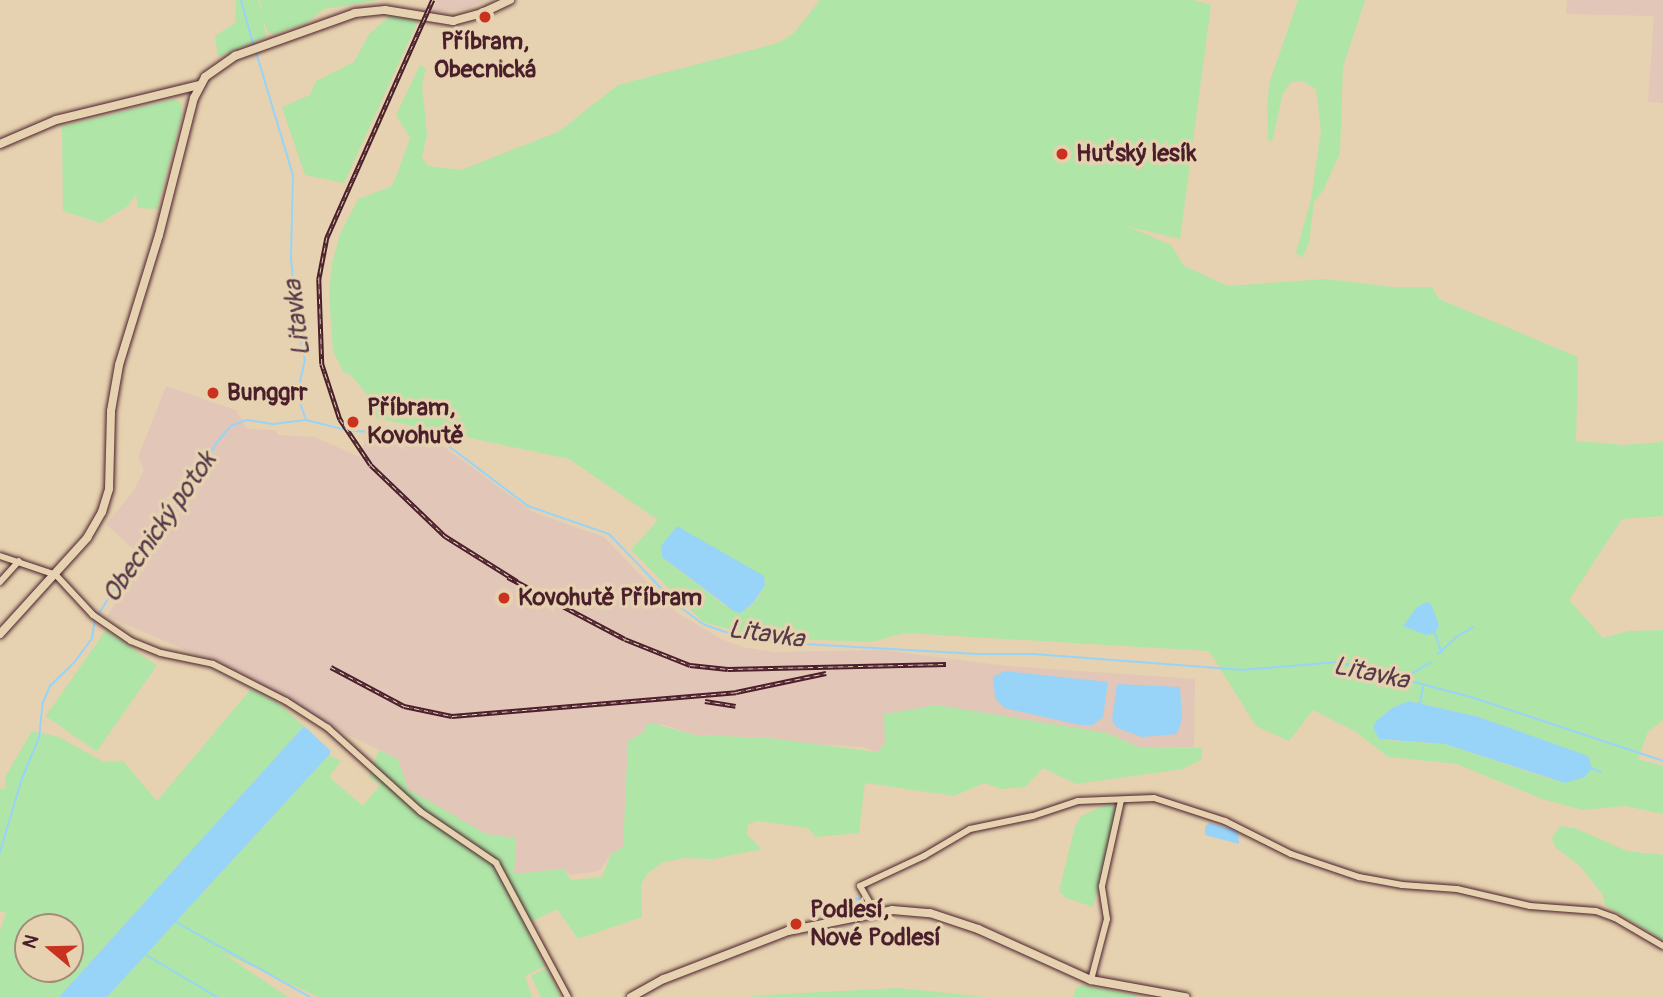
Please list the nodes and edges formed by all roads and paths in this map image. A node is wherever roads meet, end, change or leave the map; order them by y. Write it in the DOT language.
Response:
graph roads {
  1 [pos="510,0"];
  2 [pos="200,85"];
  3 [pos="0,144"];
  4 [pos="0,556"];
  5 [pos="19,561"];
  6 [pos="56,575"];
  7 [pos="0,582"];
  8 [pos="0,634"];
  9 [pos="1121,800"];
  10 [pos="875,912"];
  11 [pos="1663,946"];
  12 [pos="1091,980"];
  13 [pos="568,997"];
  14 [pos="631,997"];
  15 [pos="1185,997"];
  1 -- 2 [label="street"];
  2 -- 3 [label="street"];
  2 -- 6 [label="street"];
  4 -- 5 [label="street"];
  5 -- 6 [label="street"];
  5 -- 7 [label="street"];
  6 -- 8 [label="street"];
  6 -- 13 [label="street"];
  9 -- 10 [label="street"];
  9 -- 11 [label="street"];
  9 -- 12 [label="street"];
  10 -- 12 [label="street"];
  10 -- 14 [label="street"];
  12 -- 15 [label="street"];
}
